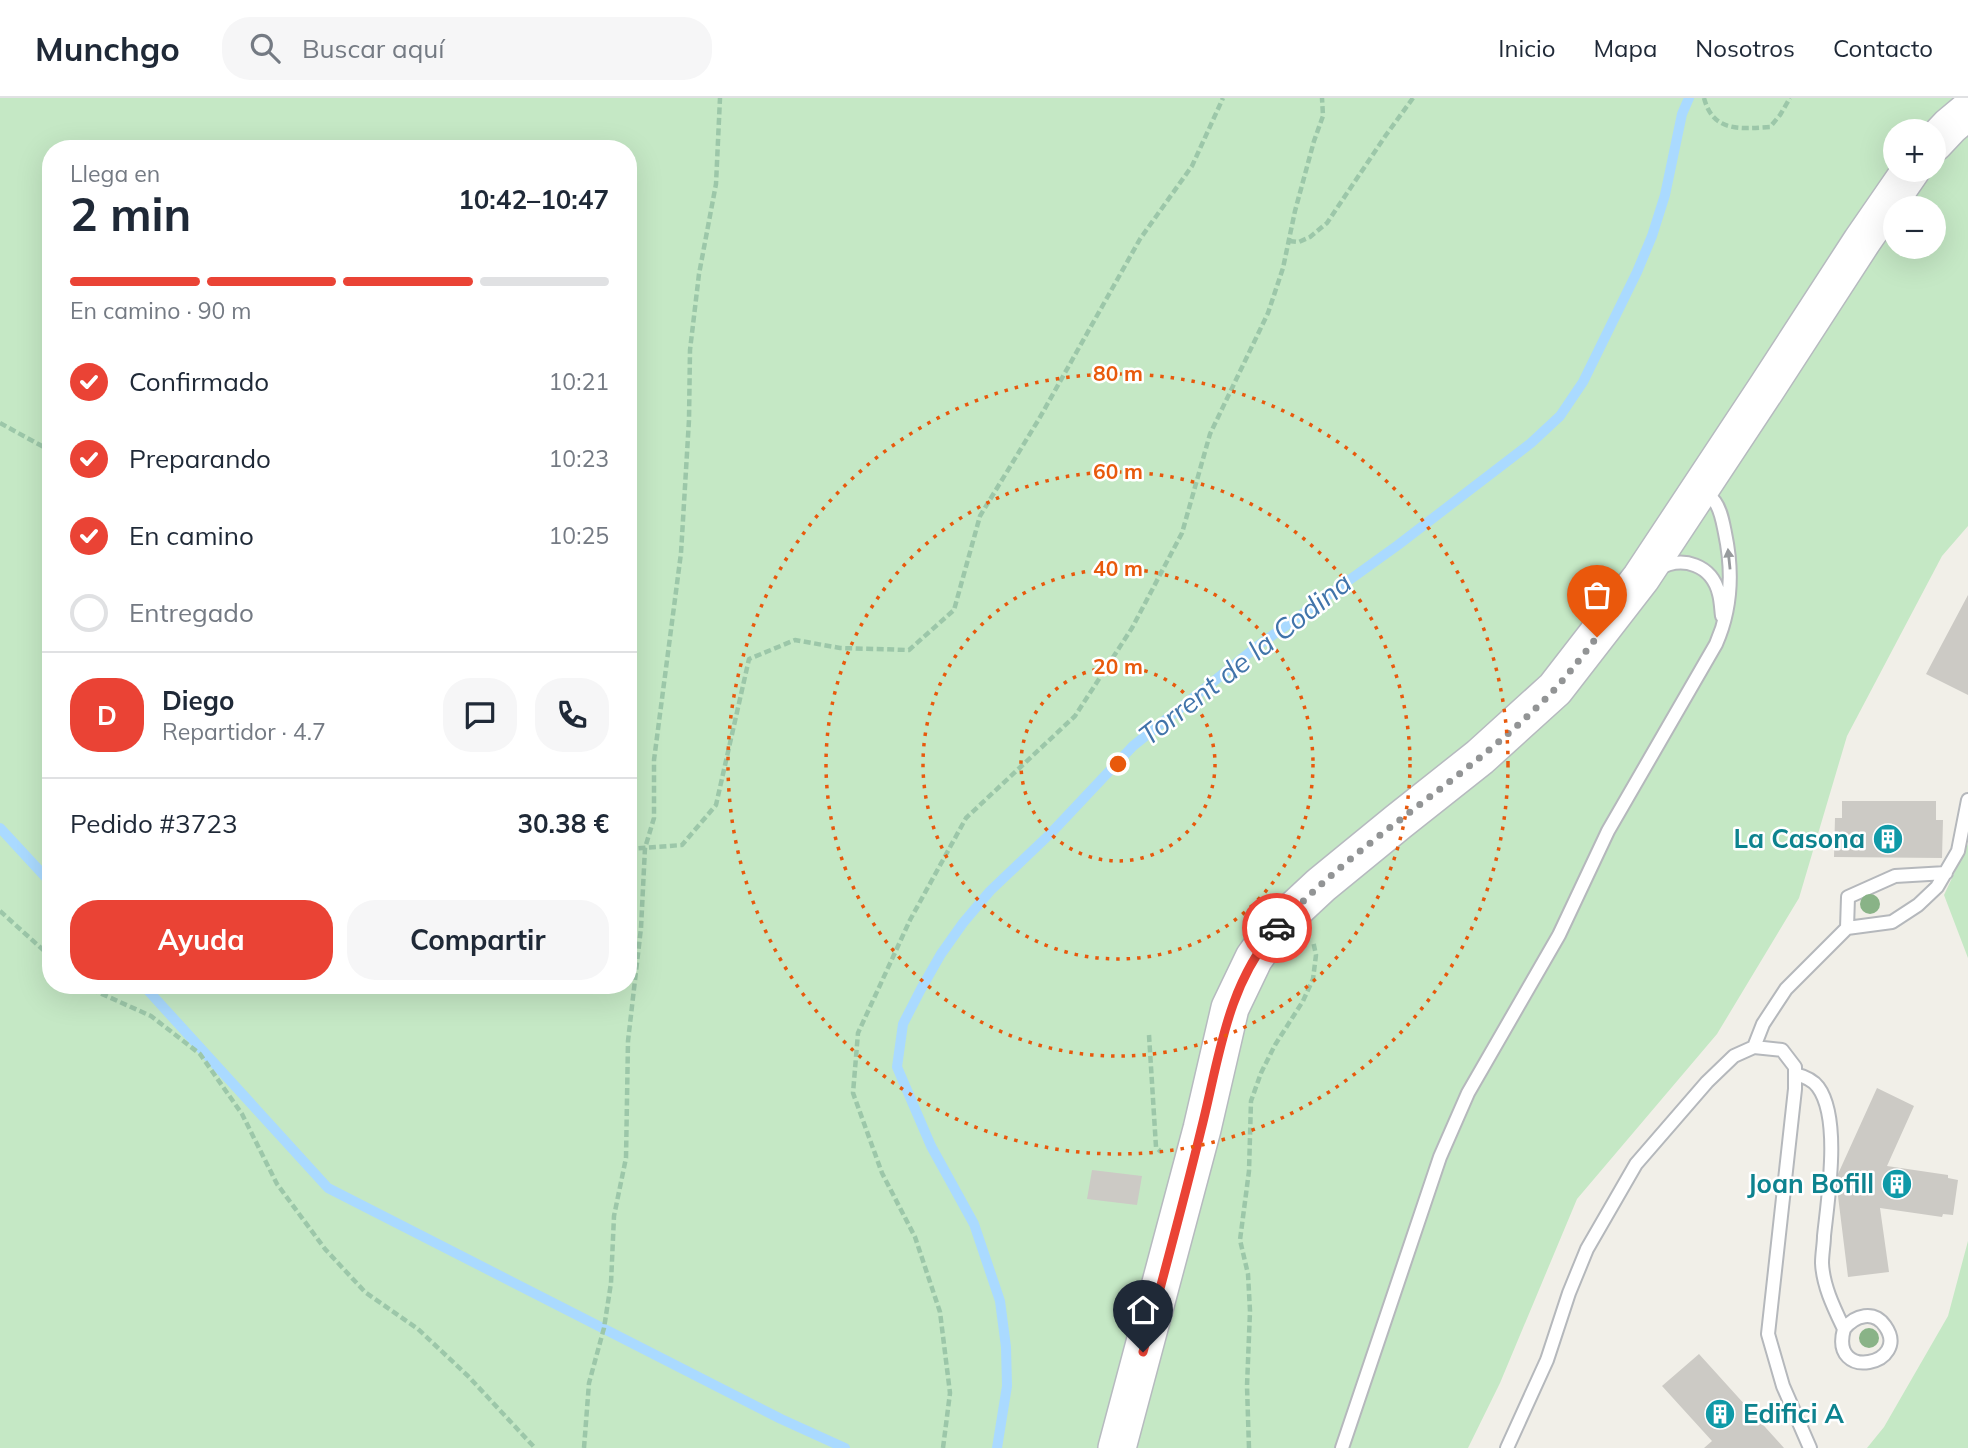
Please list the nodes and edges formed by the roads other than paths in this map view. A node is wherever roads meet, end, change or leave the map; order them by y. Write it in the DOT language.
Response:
graph roads {
  1 [pos="1968,111"];
  2 [pos="1946,132"];
  3 [pos="1904,182"];
  4 [pos="1700,488"];
  5 [pos="1641,578"];
  6 [pos="1724,627"];
  7 [pos="1968,800"];
  8 [pos="1946,873"];
  9 [pos="1847,928"];
  10 [pos="1754,1047"];
  11 [pos="1795,1074"];
  12 [pos="1844,1329"];
  13 [pos="1117,1448"];
  14 [pos="1342,1448"];
  15 [pos="1507,1448"];
  16 [pos="1810,1448"];
  1 -- 2 [label="street"];
  3 -- 4 [label="street"];
  4 -- 5 [label="street"];
  6 -- 4 [label="lane, one-way"];
  5 -- 6 [label="lane"];
  5 -- 13 [label="street"];
  6 -- 14 [label="lane"];
  7 -- 8 [label="lane"];
  8 -- 9 [label="lane"];
  8 -- 9 [label="lane"];
  9 -- 10 [label="lane"];
  10 -- 11 [label="lane"];
  10 -- 15 [label="lane"];
  11 -- 12 [label="lane"];
  11 -- 16 [label="lane"];
}
